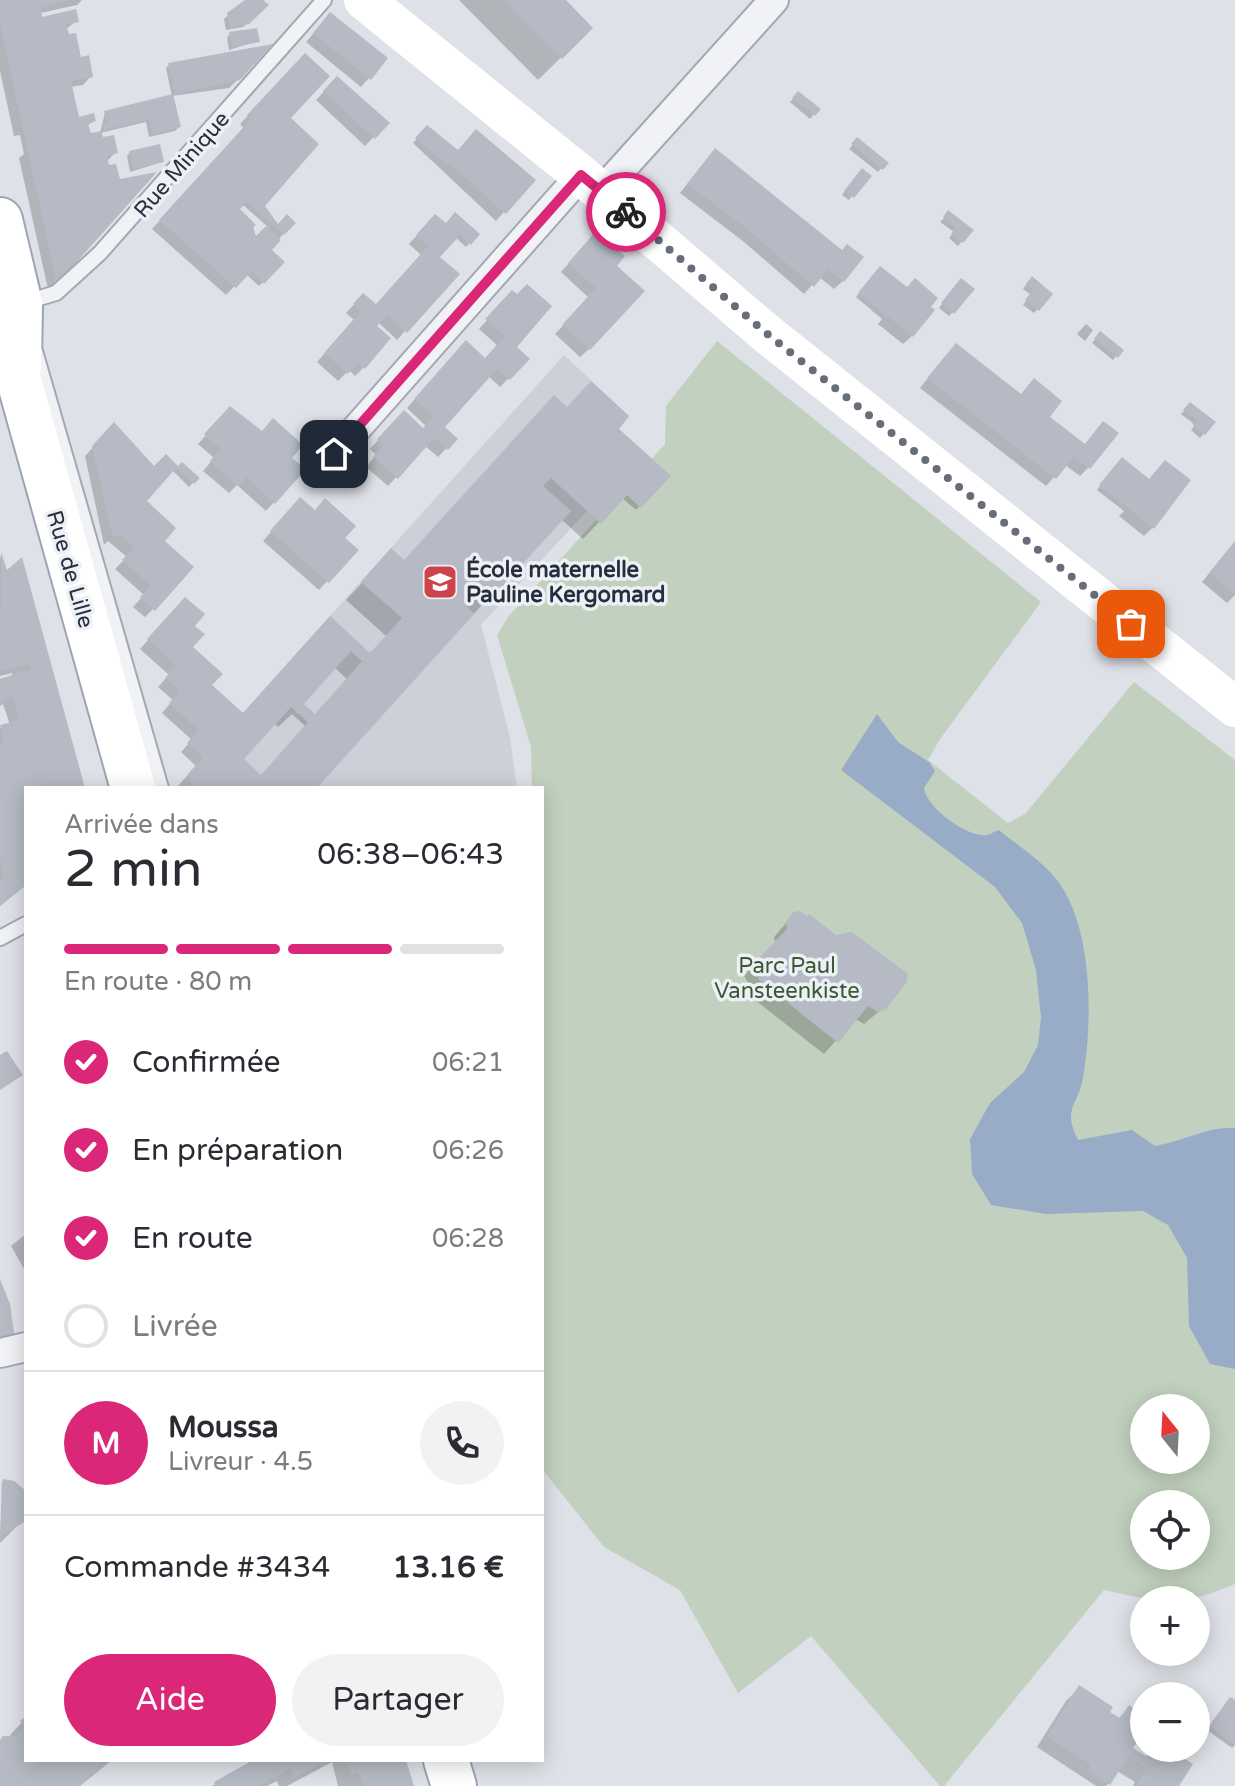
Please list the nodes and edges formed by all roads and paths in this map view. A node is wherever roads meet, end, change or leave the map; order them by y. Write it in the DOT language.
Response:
graph roads {
  1 [pos="324,0"];
  2 [pos="364,0"];
  3 [pos="774,0"];
  4 [pos="591,183"];
  5 [pos="0,220"];
  6 [pos="10,318"];
  7 [pos="9,381"];
  8 [pos="334,454"];
  9 [pos="1235,707"];
  10 [pos="134,778"];
  11 [pos="160,786"];
  12 [pos="24,925"];
  13 [pos="0,938"];
  14 [pos="24,1347"];
  15 [pos="0,1353"];
  16 [pos="447,1762"];
  17 [pos="454,1786"];
  1 -- 6 [label="lane, Rue Minique"];
  2 -- 4 [label="main road"];
  3 -- 4 [label="street"];
  4 -- 8 [label="street"];
  4 -- 9 [label="main road"];
  5 -- 6 [label="main road, Rue de Lille"];
  6 -- 7 [label="main road, Rue de Lille"];
  6 -- 11 [label="lane"];
  7 -- 10 [label="main road, Rue de Lille"];
  12 -- 13 [label="lane"];
  14 -- 15 [label="street"];
  16 -- 17 [label="main road"];
}
